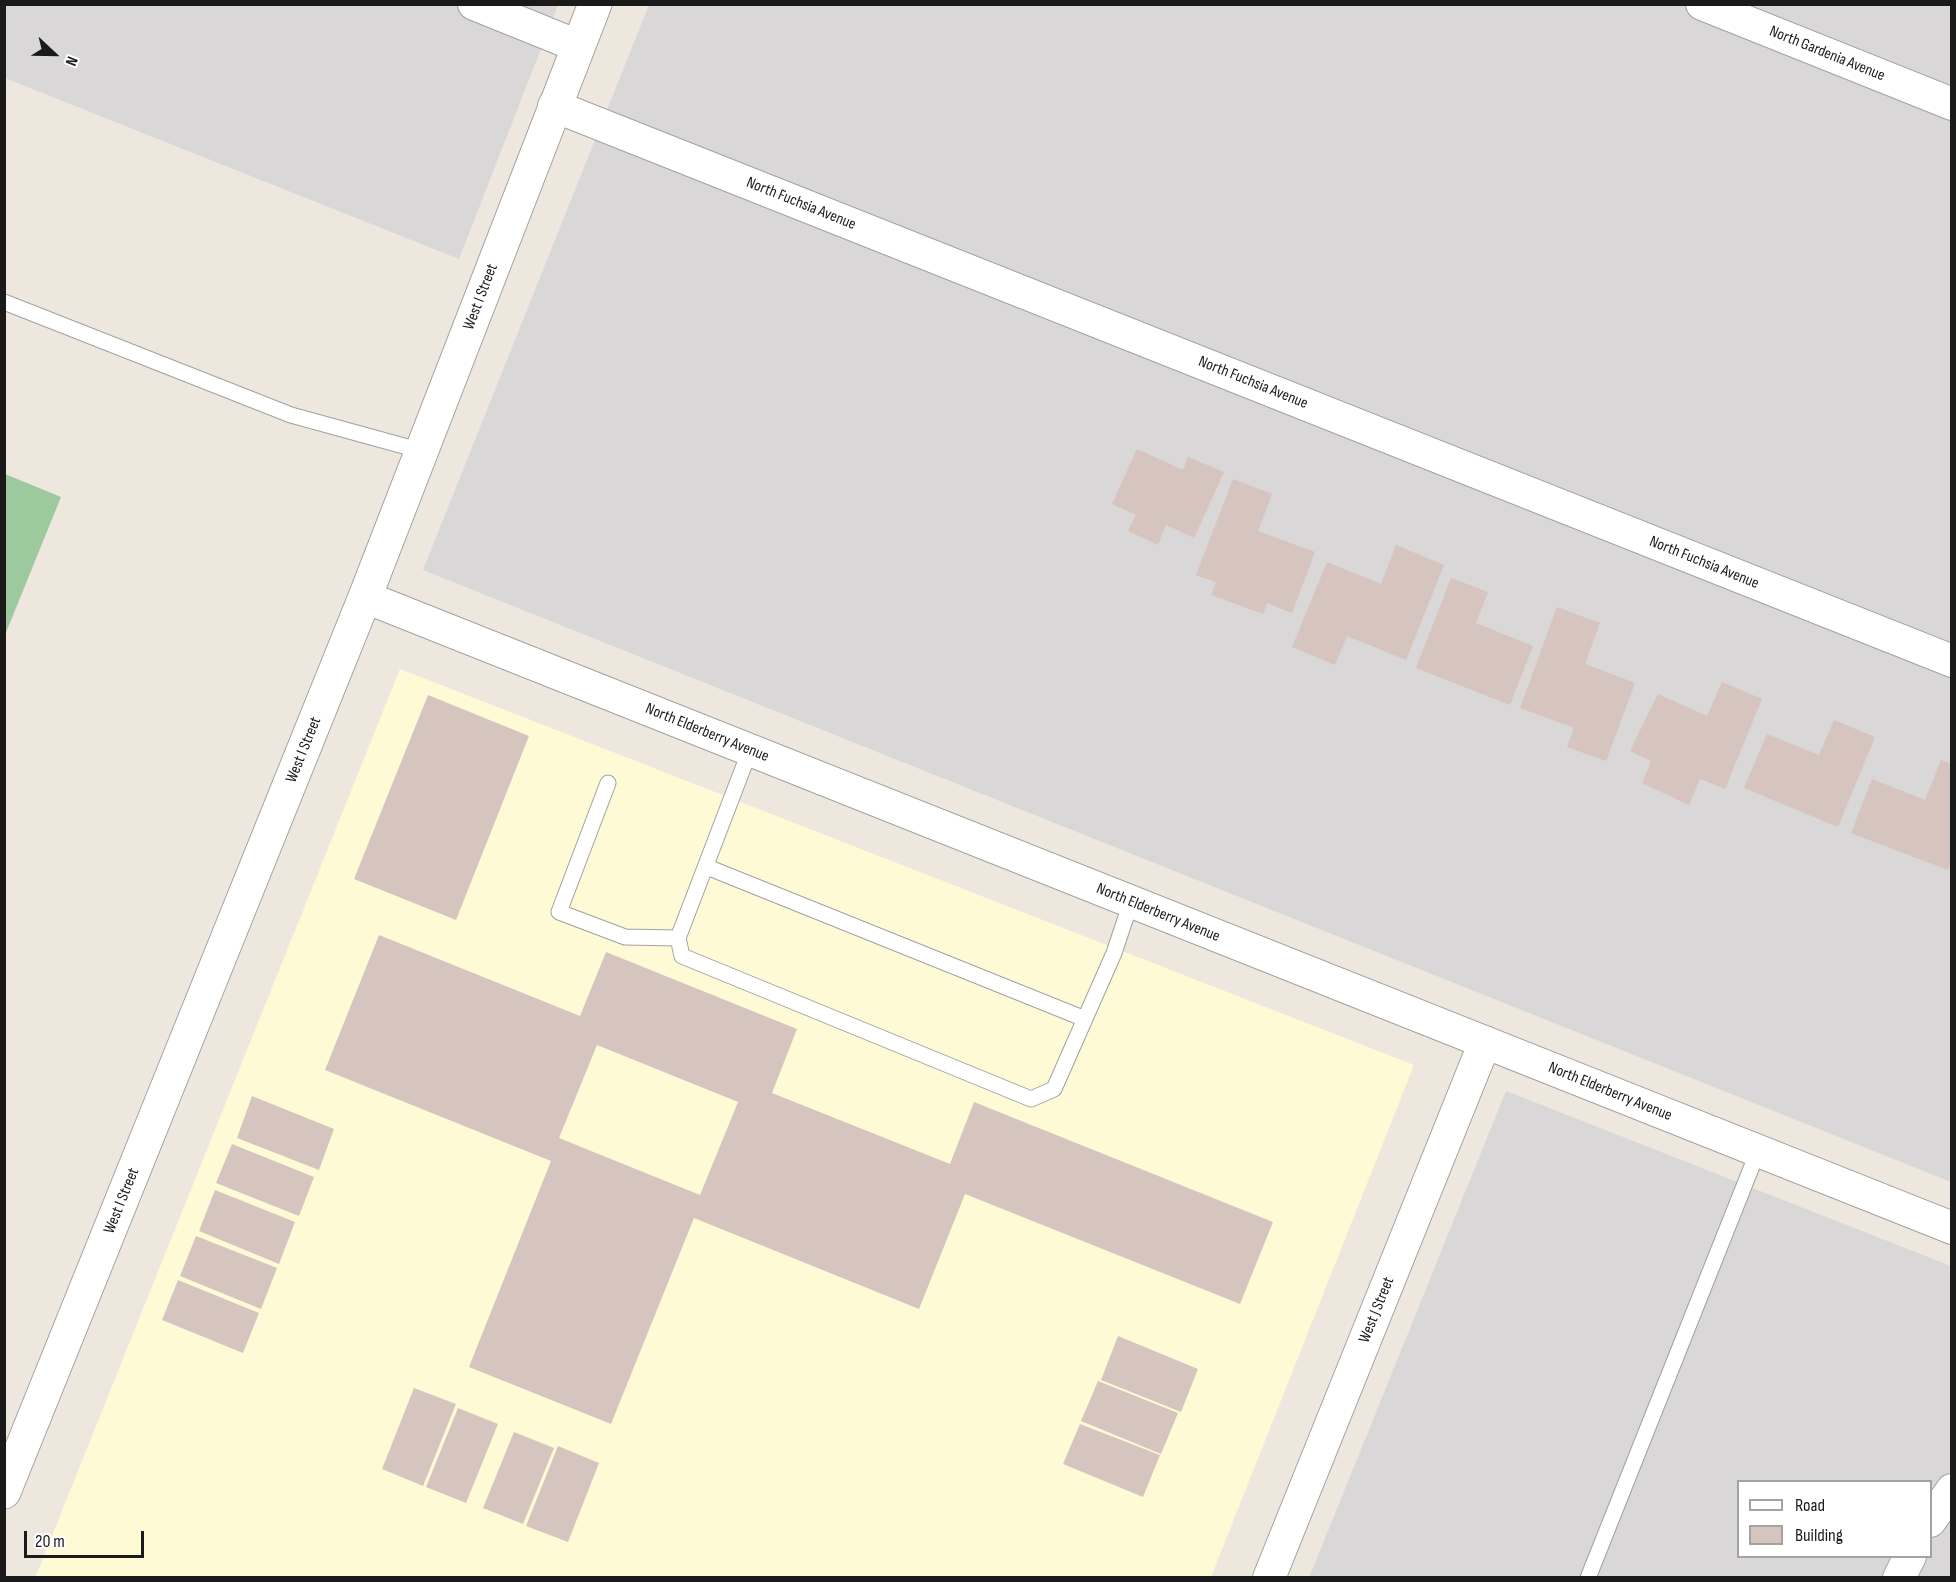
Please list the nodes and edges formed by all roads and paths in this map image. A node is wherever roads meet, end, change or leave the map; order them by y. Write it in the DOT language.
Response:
graph roads {
  1 [pos="474,4"];
  2 [pos="595,4"];
  3 [pos="1702,4"];
  4 [pos="578,46"];
  5 [pos="1952,104"];
  6 [pos="554,106"];
  7 [pos="4,302"];
  8 [pos="422,451"];
  9 [pos="365,597"];
  10 [pos="1952,661"];
  11 [pos="750,750"];
  12 [pos="608,783"];
  13 [pos="706,867"];
  14 [pos="1131,902"];
  15 [pos="678,938"];
  16 [pos="1085,1018"];
  17 [pos="1485,1042"];
  18 [pos="1758,1151"];
  19 [pos="1952,1228"];
  20 [pos="1952,1490"];
  21 [pos="4,1492"];
  22 [pos="1932,1518"];
  23 [pos="1909,1558"];
  24 [pos="1269,1578"];
  25 [pos="1588,1578"];
  26 [pos="1899,1578"];
  1 -- 4 [label="street"];
  2 -- 4 [label="street, West I Street"];
  3 -- 5 [label="street, North Gardenia Avenue"];
  4 -- 6 [label="street, West I Street"];
  6 -- 8 [label="street, West I Street"];
  6 -- 10 [label="street, North Fuchsia Avenue"];
  7 -- 8 [label="lane"];
  8 -- 9 [label="street, West I Street"];
  9 -- 11 [label="street, North Elderberry Avenue"];
  9 -- 21 [label="street, West I Street"];
  11 -- 13 [label="lane"];
  11 -- 14 [label="street, North Elderberry Avenue"];
  12 -- 15 [label="lane"];
  13 -- 15 [label="lane"];
  13 -- 16 [label="lane"];
  14 -- 16 [label="lane"];
  14 -- 17 [label="street, North Elderberry Avenue"];
  15 -- 16 [label="lane"];
  17 -- 18 [label="street, North Elderberry Avenue"];
  17 -- 24 [label="street, West J Street"];
  18 -- 19 [label="street, North Elderberry Avenue"];
  18 -- 25 [label="lane"];
  20 -- 22 [label="street"];
  23 -- 26 [label="street"];
}
